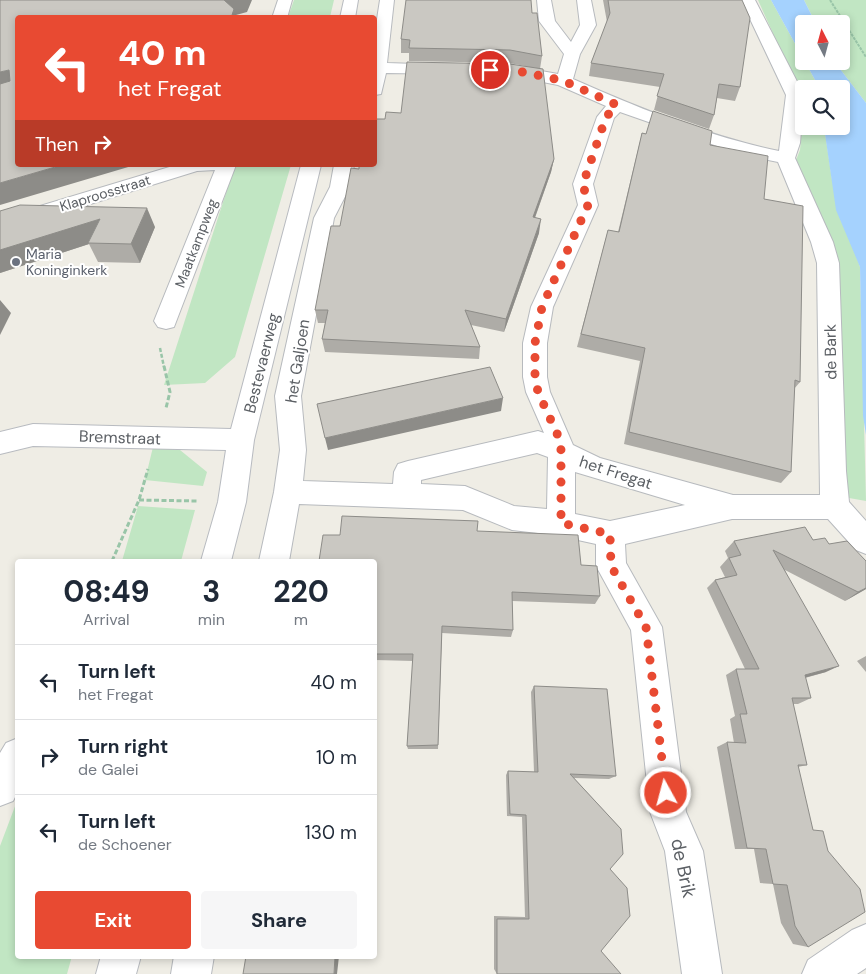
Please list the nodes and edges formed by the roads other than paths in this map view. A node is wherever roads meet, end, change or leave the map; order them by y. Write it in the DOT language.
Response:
graph roads {
  1 [pos="285,0"];
  2 [pos="351,0"];
  3 [pos="387,0"];
  4 [pos="544,0"];
  5 [pos="584,0"];
  6 [pos="748,0"];
  7 [pos="280,15"];
  8 [pos="348,15"];
  9 [pos="572,54"];
  10 [pos="377,68"];
  11 [pos="461,70"];
  12 [pos="490,70"];
  13 [pos="564,81"];
  14 [pos="617,105"];
  15 [pos="786,158"];
  16 [pos="189,167"];
  17 [pos="225,167"];
  18 [pos="310,167"];
  19 [pos="344,167"];
  20 [pos="0,225"];
  21 [pos="166,321"];
  22 [pos="241,440"];
  23 [pos="0,443"];
  24 [pos="561,450"];
  25 [pos="288,492"];
  26 [pos="406,497"];
  27 [pos="732,506"];
  28 [pos="835,507"];
  29 [pos="561,523"];
  30 [pos="610,534"];
  31 [pos="866,541"];
  32 [pos="217,559"];
  33 [pos="274,559"];
  34 [pos="15,760"];
  35 [pos="0,788"];
  36 [pos="866,944"];
  37 [pos="120,959"];
  38 [pos="194,959"];
  39 [pos="116,974"];
  40 [pos="191,974"];
  41 [pos="702,974"];
  42 [pos="822,974"];
  1 -- 7 [label="street"];
  2 -- 8 [label="street"];
  3 -- 10 [label="street"];
  4 -- 9 [label="street"];
  5 -- 9 [label="street"];
  6 -- 15 [label="street"];
  9 -- 13 [label="street"];
  10 -- 11 [label="street"];
  12 -- 13 [label="street"];
  13 -- 14 [label="street"];
  14 -- 15 [label="street"];
  14 -- 24 [label="street"];
  15 -- 28 [label="street, de Bark"];
  16 -- 20 [label="street, Klaproosstraat"];
  17 -- 21 [label="street, Maatkampweg"];
  18 -- 22 [label="street, Bestevaerweg"];
  19 -- 25 [label="street, het Galjoen"];
  22 -- 23 [label="street, Bremstraat"];
  22 -- 32 [label="street, Bestevaerweg"];
  24 -- 26 [label="street, het Fregat"];
  24 -- 27 [label="street, het Fregat"];
  24 -- 29 [label="street"];
  25 -- 26 [label="street, het Fregat"];
  25 -- 33 [label="street, het Galjoen"];
  26 -- 29 [label="street, het Fregat"];
  27 -- 28 [label="street, het Fregat"];
  27 -- 30 [label="street, het Fregat"];
  28 -- 31 [label="street"];
  29 -- 30 [label="street, het Fregat"];
  30 -- 41 [label="street, de Brik"];
  34 -- 35 [label="street"];
  36 -- 42 [label="street"];
  37 -- 39 [label="street"];
  38 -- 40 [label="street"];
}
